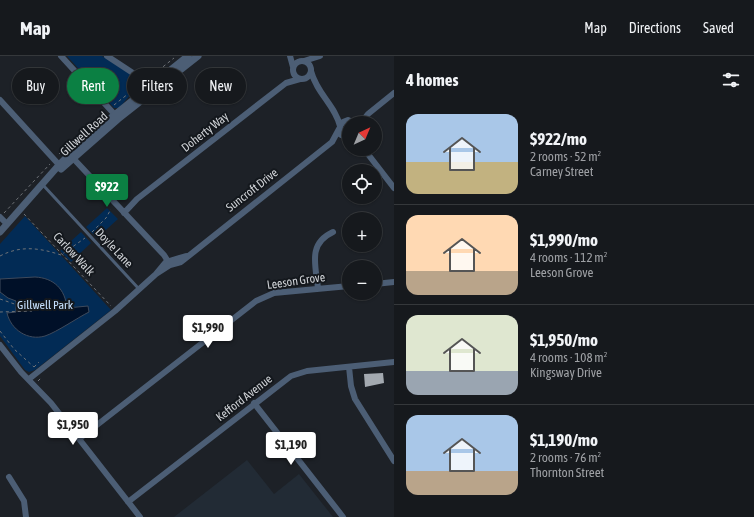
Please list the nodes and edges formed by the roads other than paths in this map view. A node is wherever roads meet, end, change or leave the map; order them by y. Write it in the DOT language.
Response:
graph roads {
  1 [pos="61,56"];
  2 [pos="107,56"];
  3 [pos="188,56"];
  4 [pos="198,56"];
  5 [pos="291,56"];
  6 [pos="320,56"];
  7 [pos="303,61"];
  8 [pos="175,68"];
  9 [pos="181,68"];
  10 [pos="293,68"];
  11 [pos="127,69"];
  12 [pos="311,70"];
  13 [pos="301,79"];
  14 [pos="286,83"];
  15 [pos="317,89"];
  16 [pos="394,93"];
  17 [pos="0,100"];
  18 [pos="132,104"];
  19 [pos="334,111"];
  20 [pos="368,114"];
  21 [pos="116,116"];
  22 [pos="342,116"];
  23 [pos="363,116"];
  24 [pos="340,128"];
  25 [pos="342,135"];
  26 [pos="342,140"];
  27 [pos="332,142"];
  28 [pos="71,156"];
  29 [pos="369,156"];
  30 [pos="60,167"];
  31 [pos="43,184"];
  32 [pos="394,188"];
  33 [pos="122,211"];
  34 [pos="0,217"];
  35 [pos="7,224"];
  36 [pos="0,232"];
  37 [pos="333,232"];
  38 [pos="168,263"];
  39 [pos="394,282"];
  40 [pos="382,283"];
  41 [pos="342,287"];
  42 [pos="139,289"];
  43 [pos="318,289"];
  44 [pos="0,346"];
  45 [pos="394,362"];
  46 [pos="349,367"];
  47 [pos="29,379"];
  48 [pos="254,403"];
  49 [pos="79,439"];
  50 [pos="394,461"];
  51 [pos="9,477"];
  52 [pos="128,502"];
  53 [pos="26,517"];
  54 [pos="140,517"];
  55 [pos="343,517"];
  1 -- 21 [label="street"];
  2 -- 11 [label="street"];
  3 -- 8 [label="street, Gillwell Road"];
  4 -- 9 [label="street, Gillwell Road"];
  5 -- 7 [label="street"];
  5 -- 10 [label="street"];
  6 -- 7 [label="street"];
  6 -- 12 [label="street"];
  7 -- 10 [label="street"];
  7 -- 12 [label="street"];
  10 -- 13 [label="street"];
  10 -- 14 [label="street, Doherty Way"];
  12 -- 13 [label="street"];
  12 -- 15 [label="street"];
  13 -- 14 [label="street, Doherty Way"];
  13 -- 15 [label="street"];
  14 -- 33 [label="street, Doherty Way"];
  15 -- 19 [label="street"];
  16 -- 20 [label="street"];
  17 -- 30 [label="street"];
  18 -- 21 [label="street, Gillwell Road"];
  19 -- 22 [label="street"];
  19 -- 24 [label="street"];
  20 -- 23 [label="street"];
  21 -- 28 [label="street, Gillwell Road"];
  24 -- 25 [label="street"];
  24 -- 27 [label="street, Suncroft Drive"];
  26 -- 27 [label="street, Suncroft Drive"];
  27 -- 38 [label="street, Suncroft Drive"];
  28 -- 30 [label="street, Gillwell Road"];
  28 -- 33 [label="street"];
  29 -- 32 [label="street"];
  30 -- 31 [label="street, Gillwell Road"];
  31 -- 35 [label="street, Gillwell Road"];
  31 -- 42 [label="lane, Doyle Lane"];
  33 -- 38 [label="street"];
  34 -- 35 [label="street"];
  35 -- 36 [label="street, Gillwell Road"];
  37 -- 43 [label="street"];
  38 -- 42 [label="street"];
  39 -- 40 [label="street"];
  41 -- 43 [label="street, Leeson Grove"];
  42 -- 47 [label="street"];
  43 -- 49 [label="street, Leeson Grove"];
  44 -- 47 [label="street"];
  45 -- 46 [label="street, Kefford Avenue"];
  46 -- 48 [label="street, Kefford Avenue"];
  46 -- 50 [label="street"];
  47 -- 49 [label="street"];
  48 -- 52 [label="street, Kefford Avenue"];
  48 -- 55 [label="street"];
  49 -- 52 [label="street"];
  51 -- 53 [label="street"];
  52 -- 54 [label="street"];
}
